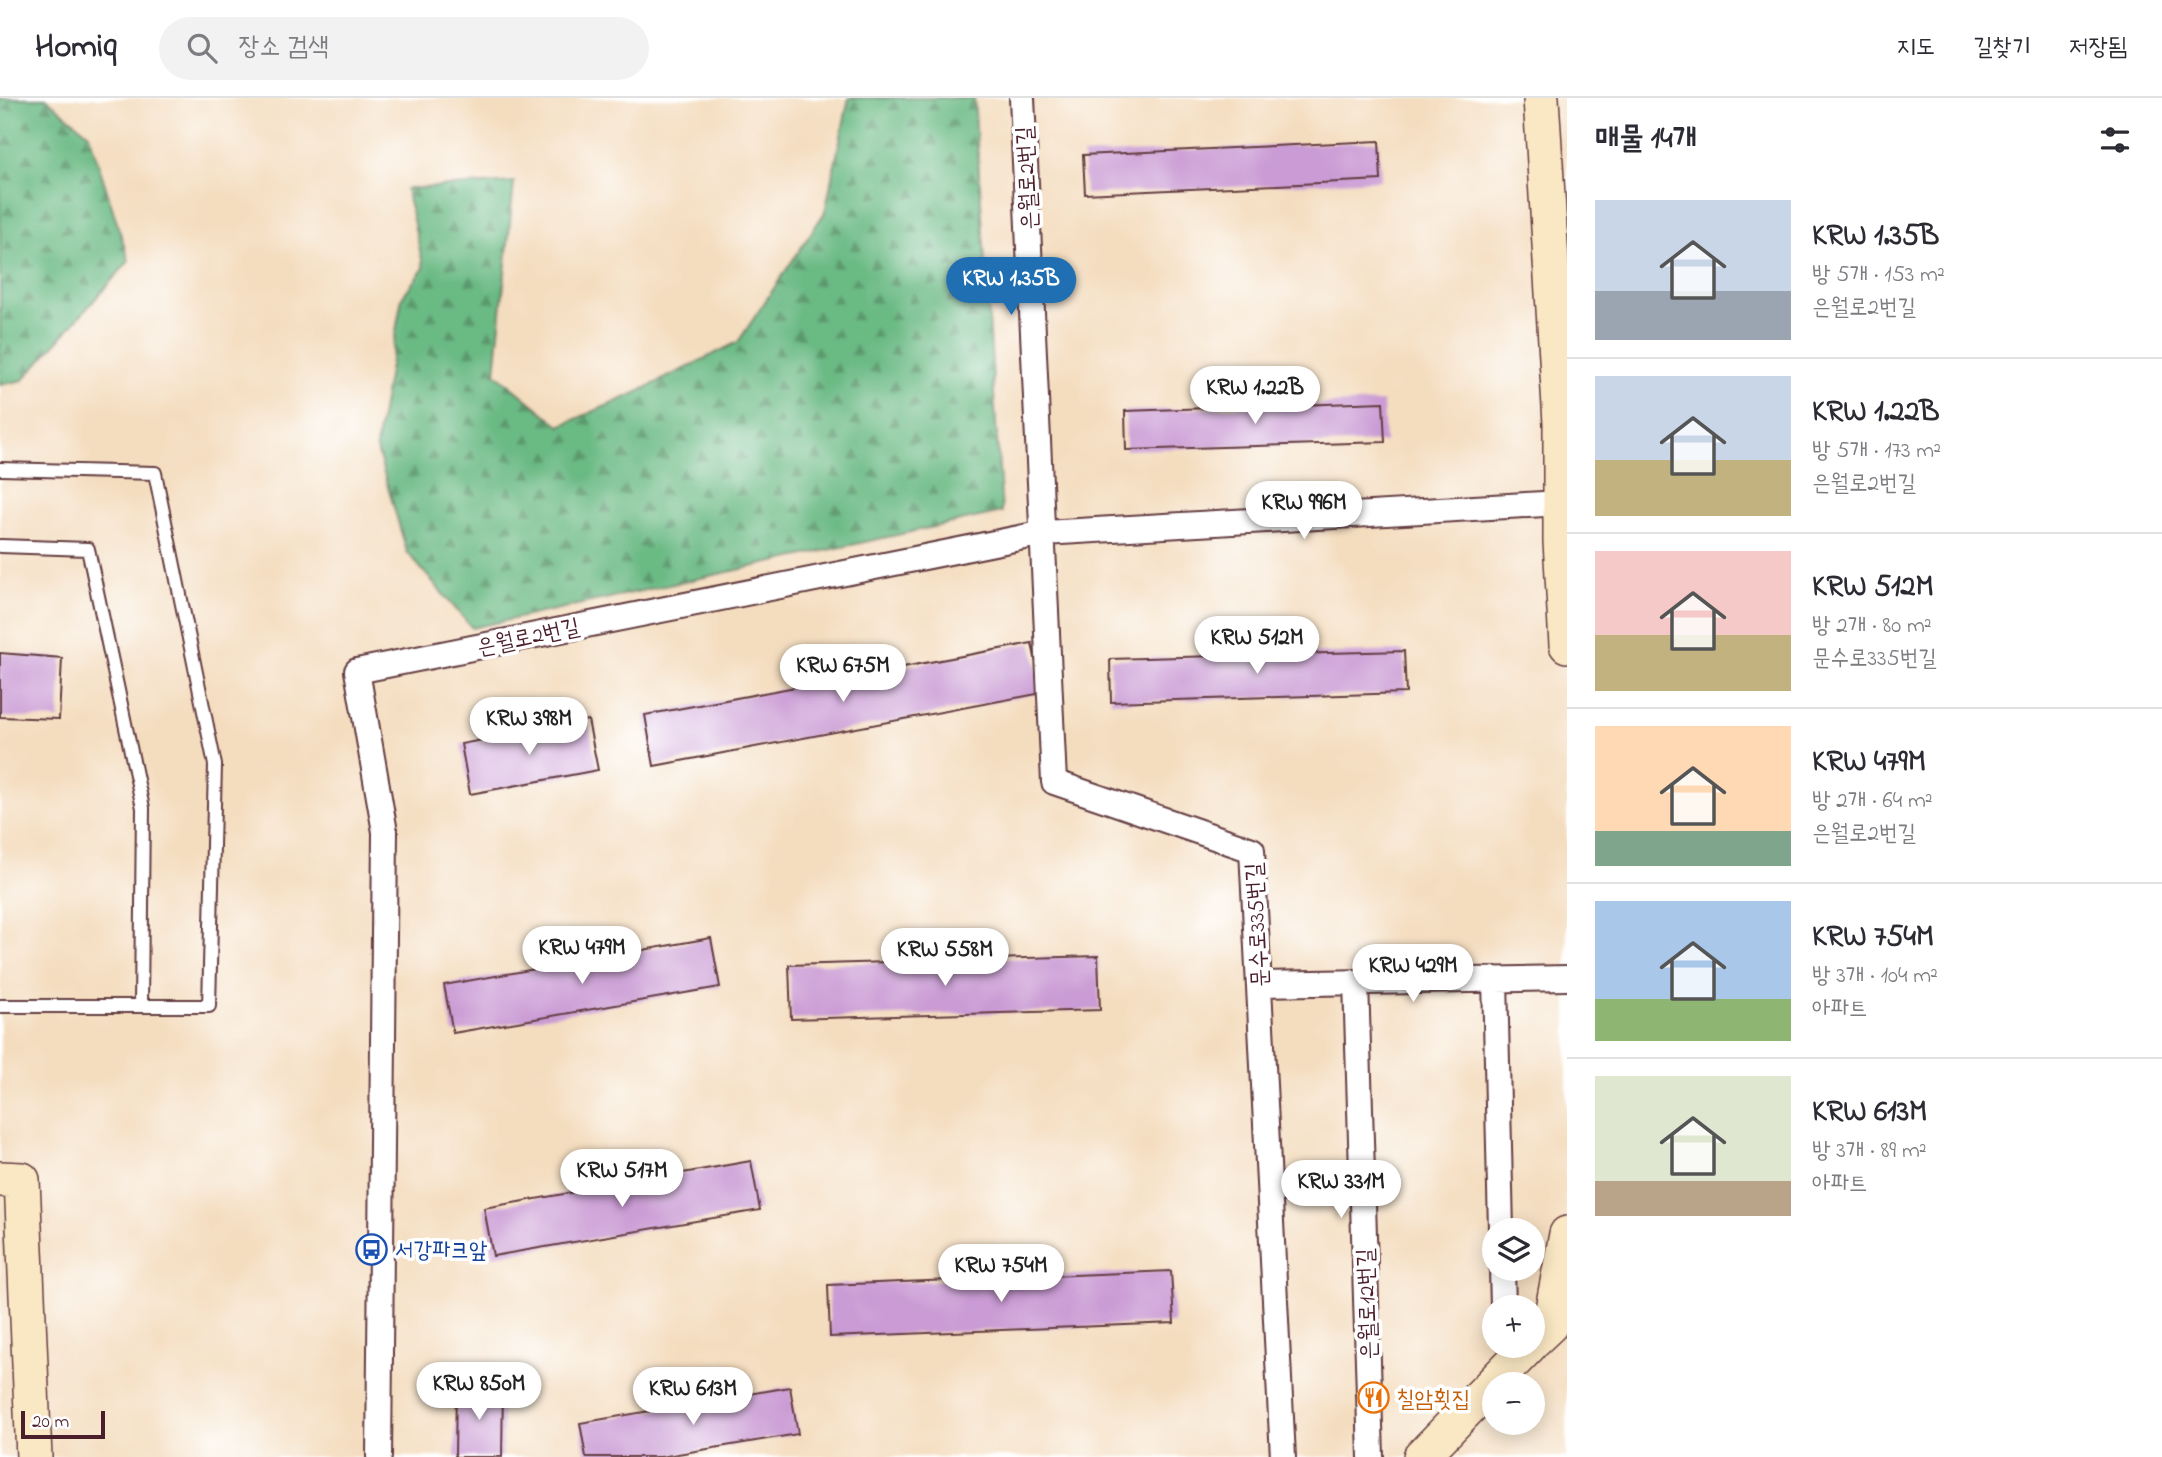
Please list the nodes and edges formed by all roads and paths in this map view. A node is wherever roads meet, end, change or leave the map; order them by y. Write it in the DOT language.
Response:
graph roads {
  1 [pos="1022,98"];
  2 [pos="1541,98"];
  3 [pos="0,469"];
  4 [pos="1561,503"];
  5 [pos="1044,533"];
  6 [pos="0,547"];
  7 [pos="1567,645"];
  8 [pos="1567,978"];
  9 [pos="1495,979"];
  10 [pos="1356,982"];
  11 [pos="1259,984"];
  12 [pos="0,1006"];
  13 [pos="141,1006"];
  14 [pos="0,1180"];
  15 [pos="1501,1218"];
  16 [pos="1567,1234"];
  17 [pos="1545,1329"];
  18 [pos="1508,1358"];
  19 [pos="34,1457"];
  20 [pos="379,1457"];
  21 [pos="1283,1457"];
  22 [pos="1371,1457"];
  23 [pos="1421,1457"];
  1 -- 5 [label="street, 은월로2번길"];
  2 -- 4 [label="street"];
  3 -- 13 [label="lane"];
  4 -- 5 [label="street"];
  4 -- 7 [label="street"];
  5 -- 11 [label="street, 문수로335번길"];
  5 -- 20 [label="street, 은월로2번길"];
  6 -- 13 [label="lane"];
  8 -- 9 [label="street"];
  9 -- 10 [label="street"];
  9 -- 15 [label="street"];
  10 -- 11 [label="street"];
  10 -- 22 [label="street, 은월로12번길"];
  11 -- 21 [label="street, 문수로335번길"];
  12 -- 13 [label="lane"];
  14 -- 19 [label="street"];
  16 -- 17 [label="street"];
  18 -- 23 [label="street"];
}
